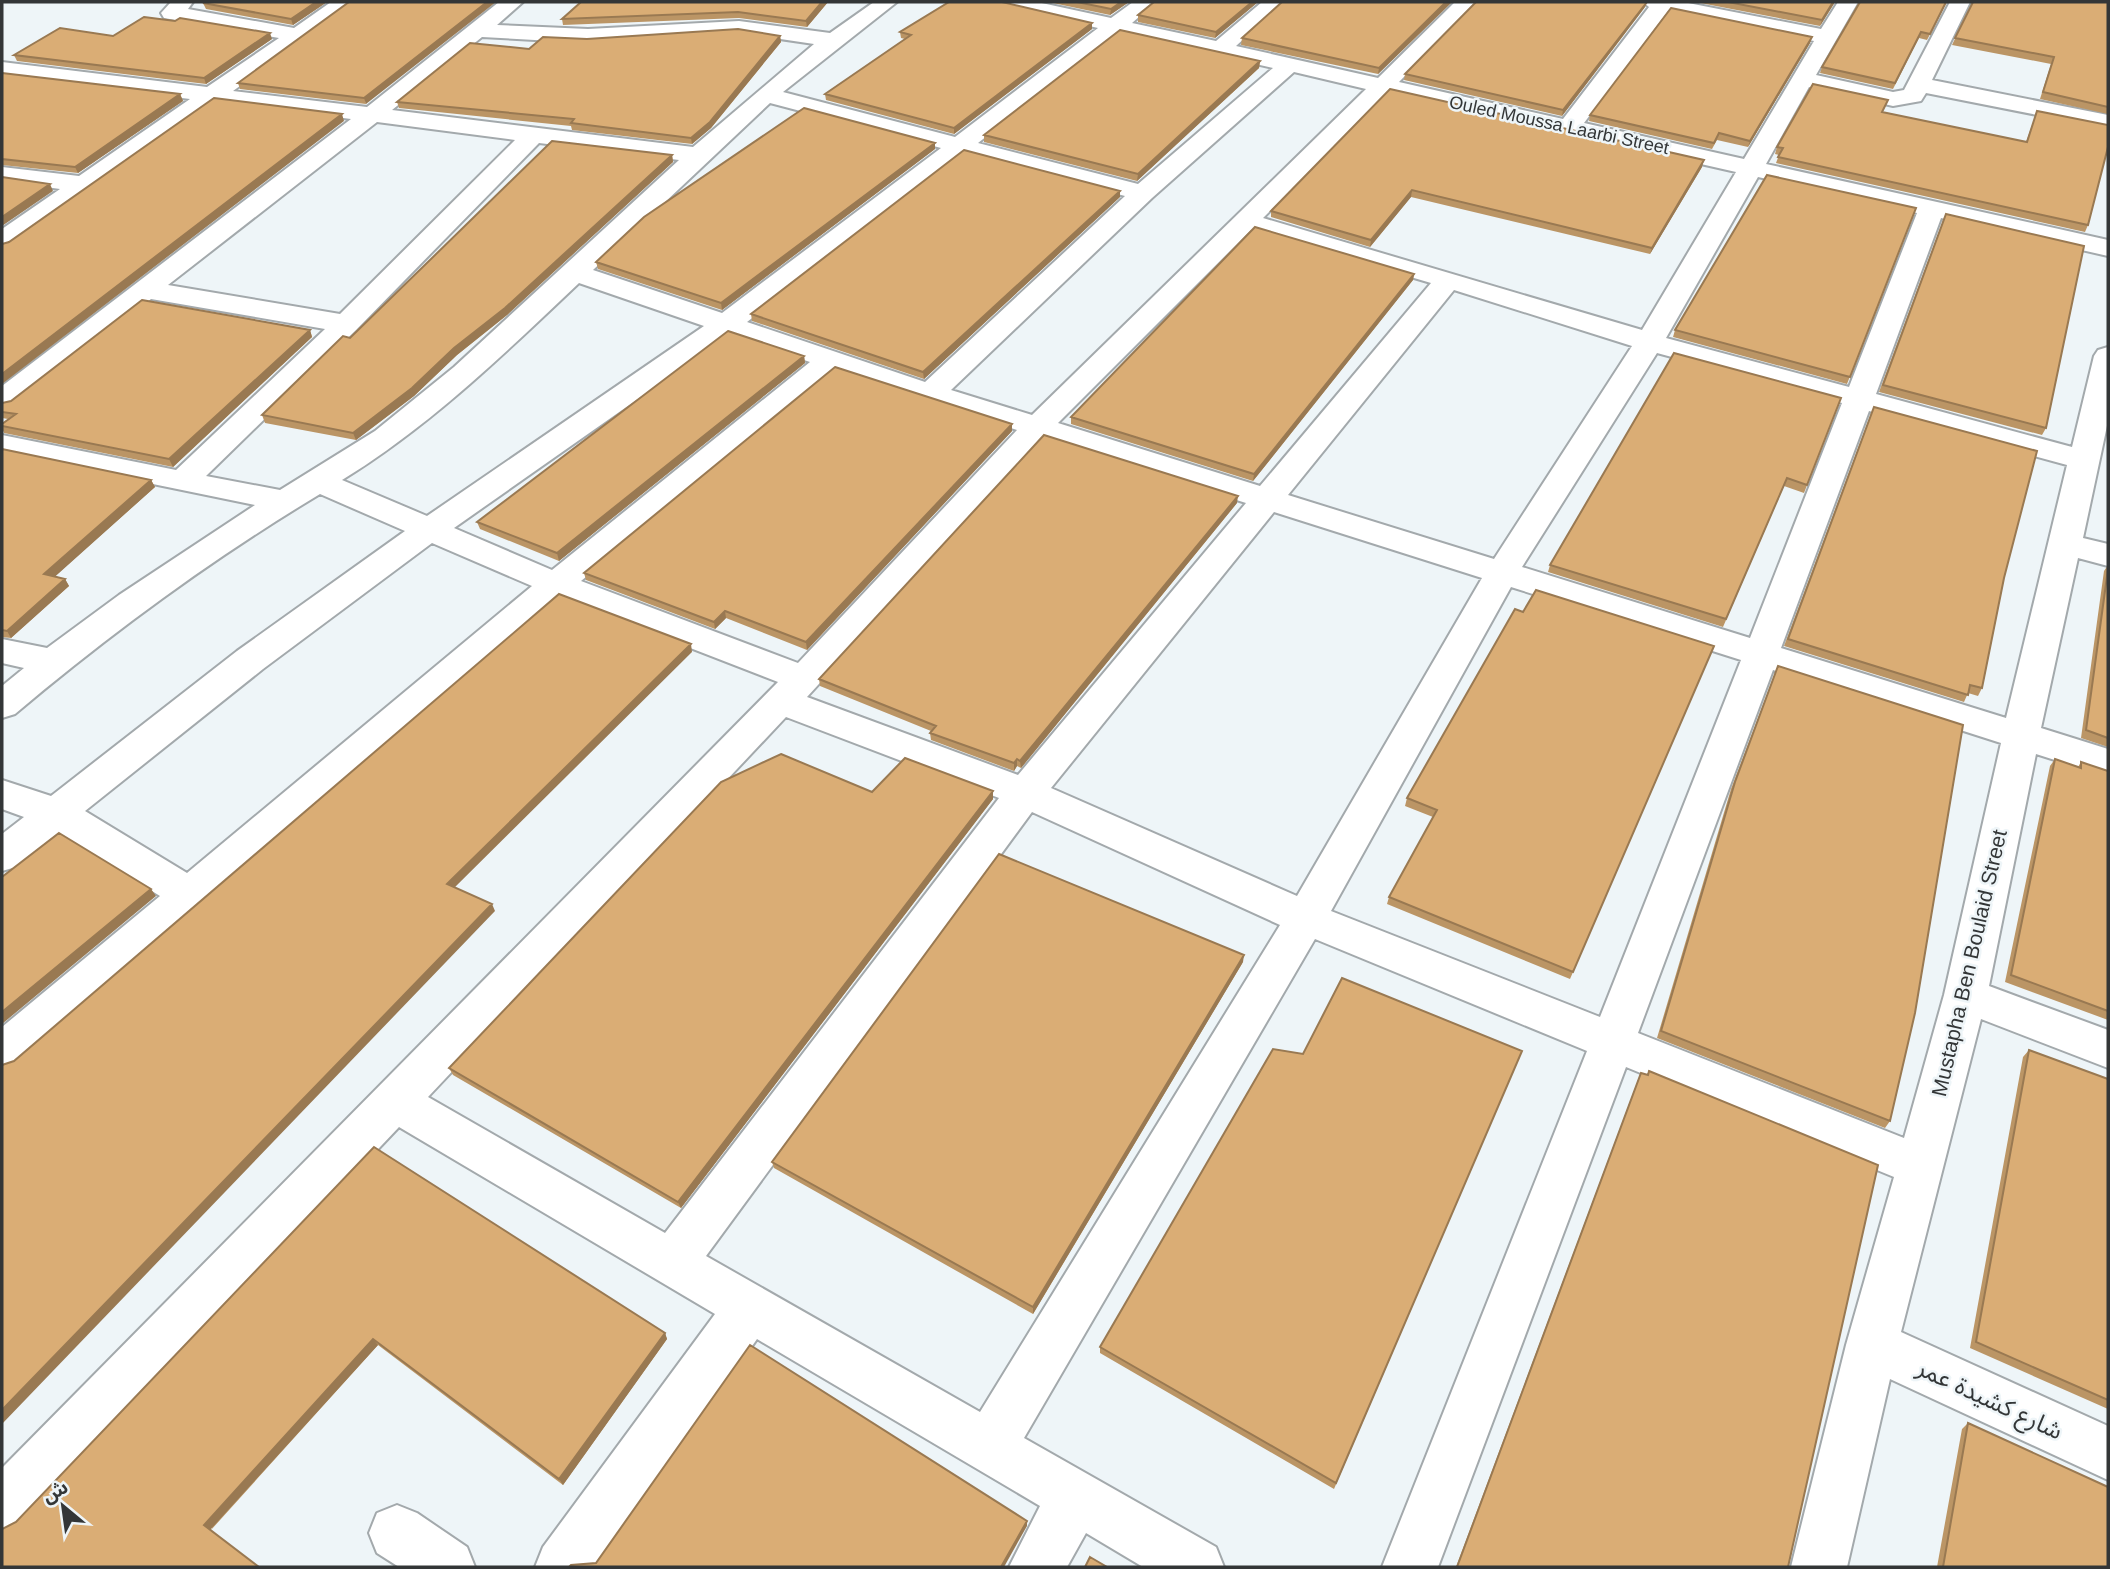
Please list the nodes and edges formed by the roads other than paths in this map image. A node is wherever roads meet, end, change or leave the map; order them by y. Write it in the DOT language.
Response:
graph roads {
  1 [pos="183,2"];
  2 [pos="345,2"];
  3 [pos="512,2"];
  4 [pos="887,2"];
  5 [pos="1010,2"];
  6 [pos="1146,2"];
  7 [pos="1274,2"];
  8 [pos="1467,2"];
  9 [pos="1660,2"];
  10 [pos="1847,2"];
  11 [pos="1960,2"];
  12 [pos="1114,25"];
  13 [pos="478,30"];
  14 [pos="298,35"];
  15 [pos="1828,37"];
  16 [pos="830,40"];
  17 [pos="1220,49"];
  18 [pos="1289,65"];
  19 [pos="2,69"];
  20 [pos="1802,79"];
  21 [pos="1380,85"];
  22 [pos="1921,85"];
  23 [pos="214,93"];
  24 [pos="767,95"];
  25 [pos="373,114"];
  26 [pos="2108,122"];
  27 [pos="1569,127"];
  28 [pos="534,134"];
  29 [pos="960,148"];
  30 [pos="698,155"];
  31 [pos="1751,167"];
  32 [pos="2,174"];
  33 [pos="83,184"];
  34 [pos="1143,193"];
  35 [pos="1932,208"];
  36 [pos="1246,221"];
  37 [pos="2,241"];
  38 [pos="2108,248"];
  39 [pos="575,273"];
  40 [pos="1448,279"];
  41 [pos="142,289"];
  42 [pos="346,324"];
  43 [pos="726,324"];
  44 [pos="1648,342"];
  45 [pos="833,358"];
  46 [pos="2106,377"];
  47 [pos="930,393"];
  48 [pos="2,400"];
  49 [pos="1858,400"];
  50 [pos="1038,426"];
  51 [pos="2,444"];
  52 [pos="2085,460"];
  53 [pos="183,480"];
  54 [pos="320,482"];
  55 [pos="1267,497"];
  56 [pos="284,501"];
  57 [pos="430,529"];
  58 [pos="2064,543"];
  59 [pos="2108,555"];
  60 [pos="1502,573"];
  61 [pos="556,584"];
  62 [pos="2,652"];
  63 [pos="1759,656"];
  64 [pos="54,662"];
  65 [pos="792,690"];
  66 [pos="2,705"];
  67 [pos="2021,735"];
  68 [pos="2108,763"];
  69 [pos="1025,793"];
  70 [pos="2,794"];
  71 [pos="58,814"];
  72 [pos="2,856"];
  73 [pos="190,894"];
  74 [pos="1306,918"];
  75 [pos="1966,995"];
  76 [pos="1614,1043"];
  77 [pos="2108,1049"];
  78 [pos="2,1054"];
  79 [pos="393,1100"];
  80 [pos="1918,1165"];
  81 [pos="672,1263"];
  82 [pos="748,1308"];
  83 [pos="1872,1345"];
  84 [pos="989,1447"];
  85 [pos="2108,1452"];
  86 [pos="1076,1497"];
  87 [pos="2,1507"];
  88 [pos="397,1533"];
  89 [pos="447,1567"];
  90 [pos="563,1567"];
  91 [pos="1037,1567"];
  92 [pos="1196,1567"];
  93 [pos="1410,1567"];
  94 [pos="1819,1567"];
  1 -- 14 [label="street"];
  2 -- 14 [label="street"];
  3 -- 13 [label="street"];
  4 -- 16 [label="street"];
  5 -- 12 [label="street, Ouled Moussa Laarbi Street"];
  6 -- 12 [label="street"];
  7 -- 17 [label="street"];
  8 -- 21 [label="street"];
  9 -- 15 [label="street"];
  9 -- 27 [label="street"];
  10 -- 15 [label="street"];
  11 -- 22 [label="street"];
  12 -- 17 [label="street, Ouled Moussa Laarbi Street"];
  12 -- 29 [label="street"];
  13 -- 16 [label="street"];
  13 -- 25 [label="street"];
  14 -- 23 [label="street"];
  15 -- 20 [label="street"];
  16 -- 24 [label="street"];
  17 -- 18 [label="street, Ouled Moussa Laarbi Street"];
  18 -- 21 [label="street, Ouled Moussa Laarbi Street"];
  18 -- 34 [label="street"];
  19 -- 23 [label="street"];
  20 -- 22 [label="street"];
  20 -- 31 [label="street"];
  21 -- 27 [label="street, Ouled Moussa Laarbi Street"];
  21 -- 36 [label="street"];
  22 -- 26 [label="street"];
  23 -- 25 [label="street"];
  23 -- 33 [label="street"];
  24 -- 29 [label="street"];
  24 -- 30 [label="street"];
  25 -- 28 [label="street"];
  25 -- 41 [label="street"];
  27 -- 31 [label="street, Ouled Moussa Laarbi Street"];
  28 -- 30 [label="street"];
  28 -- 42 [label="street"];
  29 -- 34 [label="street"];
  29 -- 43 [label="street"];
  30 -- 39 [label="street"];
  31 -- 35 [label="street, Ouled Moussa Laarbi Street"];
  31 -- 44 [label="street"];
  32 -- 33 [label="street"];
  33 -- 37 [label="street"];
  34 -- 47 [label="street"];
  35 -- 38 [label="street, Ouled Moussa Laarbi Street"];
  35 -- 49 [label="street"];
  36 -- 40 [label="street"];
  36 -- 50 [label="street"];
  39 -- 43 [label="street"];
  39 -- 54 [label="street"];
  40 -- 44 [label="street"];
  40 -- 55 [label="street"];
  41 -- 42 [label="street"];
  41 -- 48 [label="street"];
  42 -- 53 [label="street"];
  43 -- 45 [label="street"];
  43 -- 57 [label="street"];
  44 -- 49 [label="street"];
  44 -- 60 [label="street"];
  45 -- 47 [label="street"];
  45 -- 61 [label="street"];
  46 -- 52 [label="street, Mustapha Ben Boulaid Street"];
  47 -- 50 [label="street"];
  49 -- 52 [label="street"];
  49 -- 63 [label="street"];
  50 -- 55 [label="street"];
  50 -- 65 [label="street"];
  51 -- 53 [label="street"];
  52 -- 58 [label="street, Mustapha Ben Boulaid Street"];
  53 -- 56 [label="street"];
  54 -- 56 [label="street"];
  54 -- 57 [label="street"];
  55 -- 60 [label="street"];
  55 -- 69 [label="street"];
  56 -- 64 [label="street"];
  57 -- 61 [label="street"];
  57 -- 71 [label="street"];
  58 -- 59 [label="street"];
  58 -- 67 [label="street, Mustapha Ben Boulaid Street"];
  60 -- 63 [label="street"];
  60 -- 74 [label="street"];
  61 -- 65 [label="street"];
  61 -- 73 [label="street"];
  62 -- 64 [label="street"];
  63 -- 67 [label="street"];
  63 -- 76 [label="street"];
  64 -- 66 [label="street"];
  65 -- 69 [label="street"];
  65 -- 79 [label="street"];
  67 -- 68 [label="street"];
  67 -- 75 [label="street, Mustapha Ben Boulaid Street"];
  69 -- 74 [label="street"];
  69 -- 81 [label="street"];
  70 -- 71 [label="street"];
  71 -- 72 [label="street"];
  71 -- 73 [label="street"];
  73 -- 78 [label="street"];
  74 -- 76 [label="street"];
  74 -- 84 [label="street"];
  75 -- 77 [label="street"];
  75 -- 80 [label="street, Mustapha Ben Boulaid Street"];
  76 -- 80 [label="street"];
  76 -- 93 [label="street"];
  79 -- 81 [label="street"];
  79 -- 87 [label="street"];
  80 -- 83 [label="street, Mustapha Ben Boulaid Street"];
  81 -- 82 [label="street"];
  82 -- 84 [label="street"];
  82 -- 90 [label="street"];
  83 -- 85 [label="street, شارع كشيدة عمر"];
  83 -- 94 [label="street, Mustapha Ben Boulaid Street"];
  84 -- 86 [label="street"];
  86 -- 91 [label="street"];
  86 -- 92 [label="street"];
  88 -- 89 [label="street"];
}
